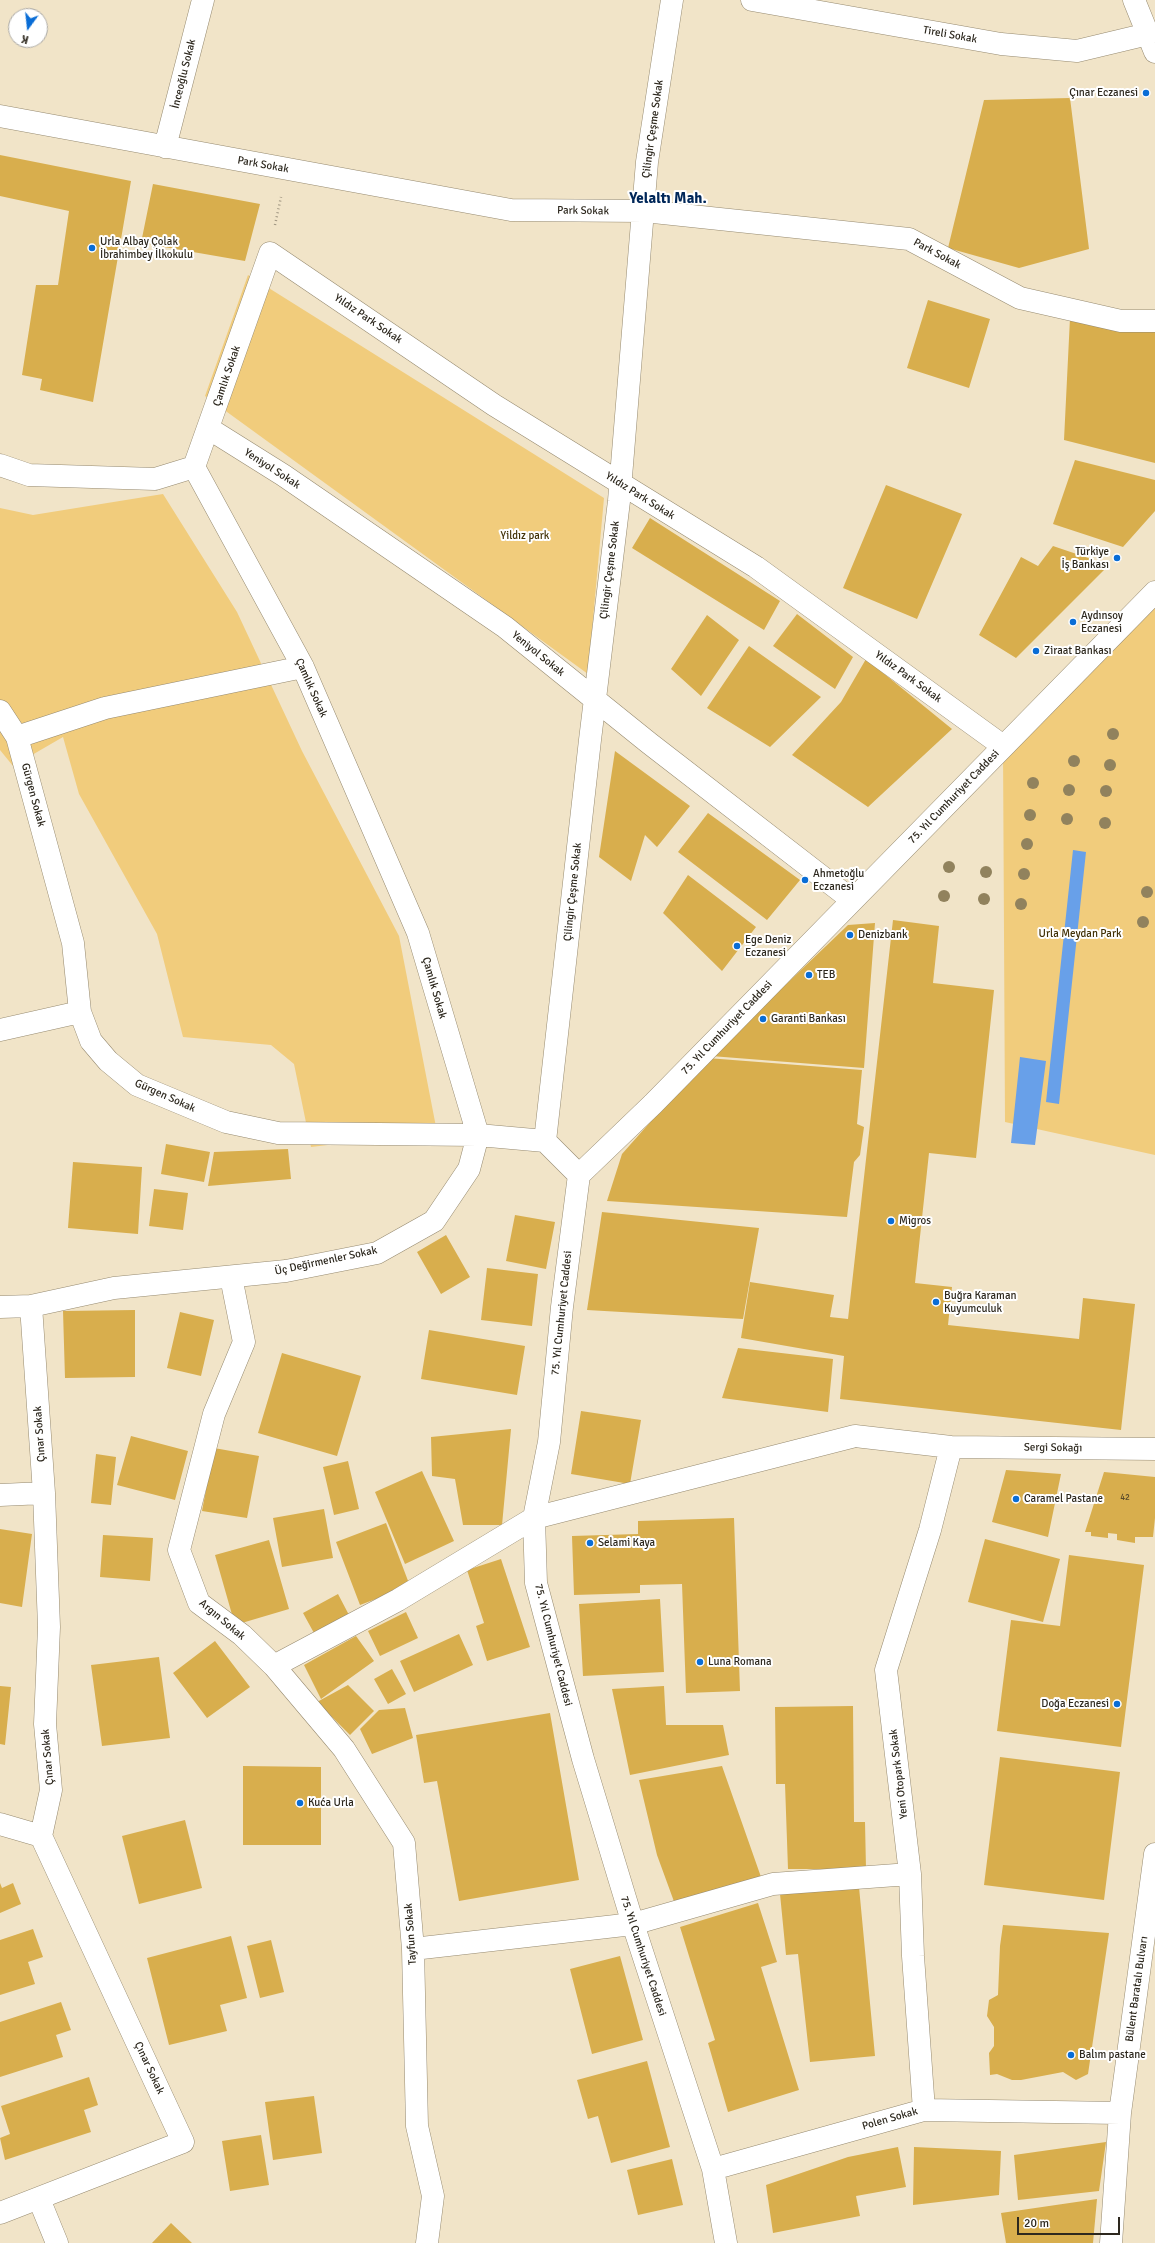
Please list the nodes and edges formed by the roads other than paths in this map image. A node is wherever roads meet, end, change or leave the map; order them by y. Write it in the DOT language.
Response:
graph roads {
  1 [pos="203,0"];
  2 [pos="672,0"];
  3 [pos="752,0"];
  4 [pos="1134,0"];
  5 [pos="1152,43"];
  6 [pos="0,116"];
  7 [pos="165,148"];
  8 [pos="644,211"];
  9 [pos="270,253"];
  10 [pos="1155,321"];
  11 [pos="208,428"];
  12 [pos="0,465"];
  13 [pos="194,467"];
  14 [pos="620,484"];
  15 [pos="1155,592"];
  16 [pos="303,666"];
  17 [pos="595,699"];
  18 [pos="0,711"];
  19 [pos="17,737"];
  20 [pos="1003,746"];
  21 [pos="852,900"];
  22 [pos="80,1012"];
  23 [pos="0,1030"];
  24 [pos="478,1135"];
  25 [pos="545,1141"];
  26 [pos="579,1175"];
  27 [pos="231,1277"];
  28 [pos="31,1306"];
  29 [pos="0,1307"];
  30 [pos="951,1447"];
  31 [pos="1155,1449"];
  32 [pos="44,1493"];
  33 [pos="0,1496"];
  34 [pos="534,1518"];
  35 [pos="274,1666"];
  36 [pos="0,1824"];
  37 [pos="41,1836"];
  38 [pos="1155,1854"];
  39 [pos="910,1874"];
  40 [pos="633,1924"];
  41 [pos="414,1949"];
  42 [pos="924,2110"];
  43 [pos="1120,2113"];
  44 [pos="713,2169"];
  45 [pos="39,2199"];
  46 [pos="0,2213"];
  47 [pos="57,2243"];
  48 [pos="427,2243"];
  49 [pos="726,2243"];
  50 [pos="1111,2243"];
  1 -- 7 [label="street, İnceoğlu Sokak"];
  2 -- 8 [label="street, Çilingir Çeşme Sokak"];
  3 -- 5 [label="street, Tireli Sokak"];
  4 -- 5 [label="street"];
  6 -- 7 [label="street, Park Sokak"];
  7 -- 8 [label="street, Park Sokak"];
  8 -- 10 [label="street, Park Sokak"];
  8 -- 14 [label="street, Çilingir Çeşme Sokak"];
  9 -- 11 [label="street, Çamlık Sokak"];
  9 -- 14 [label="street, Yıldız Park Sokak"];
  11 -- 13 [label="street, Çamlık Sokak"];
  11 -- 17 [label="street, Yeniyol Sokak"];
  12 -- 13 [label="street"];
  13 -- 16 [label="street, Çamlık Sokak"];
  14 -- 17 [label="street, Çilingir Çeşme Sokak"];
  14 -- 20 [label="street, Yıldız Park Sokak"];
  15 -- 20 [label="street, 75. Yıl Cumhuriyet Caddesi"];
  16 -- 19 [label="street"];
  16 -- 24 [label="street, Çamlık Sokak"];
  17 -- 21 [label="street, Yeniyol Sokak"];
  17 -- 25 [label="street, Çilingir Çeşme Sokak"];
  18 -- 19 [label="street, Gürgen Sokak"];
  19 -- 22 [label="street, Gürgen Sokak"];
  20 -- 21 [label="street, 75. Yıl Cumhuriyet Caddesi"];
  21 -- 26 [label="street, 75. Yıl Cumhuriyet Caddesi"];
  22 -- 23 [label="street"];
  22 -- 24 [label="street, Gürgen Sokak"];
  24 -- 25 [label="street"];
  24 -- 27 [label="street, Üç Değirmenler Sokak"];
  25 -- 26 [label="street"];
  26 -- 34 [label="street, 75. Yıl Cumhuriyet Caddesi"];
  27 -- 28 [label="street, Üç Değirmenler Sokak"];
  27 -- 35 [label="street, Argın Sokak"];
  28 -- 29 [label="street, Üç Değirmenler Sokak"];
  28 -- 32 [label="street, Çınar Sokak"];
  30 -- 31 [label="street, Sergi Sokağı"];
  30 -- 34 [label="street, Sergi Sokağı"];
  30 -- 39 [label="street, Yeni Otopark Sokak"];
  32 -- 33 [label="street"];
  32 -- 37 [label="street, Çınar Sokak"];
  34 -- 35 [label="street"];
  34 -- 40 [label="street, 75. Yıl Cumhuriyet Caddesi"];
  35 -- 41 [label="street, Tayfun Sokak"];
  36 -- 37 [label="street"];
  37 -- 45 [label="street, Çınar Sokak"];
  38 -- 43 [label="street, Bülent Baratalı Bulvarı"];
  39 -- 40 [label="street"];
  39 -- 42 [label="street, Yeni Otopark Sokak"];
  40 -- 41 [label="street"];
  40 -- 44 [label="street, 75. Yıl Cumhuriyet Caddesi"];
  41 -- 48 [label="street, Tayfun Sokak"];
  42 -- 43 [label="street, Polen Sokak"];
  42 -- 44 [label="street, Polen Sokak"];
  43 -- 50 [label="street, Bülent Baratalı Bulvarı"];
  44 -- 49 [label="street, 75. Yıl Cumhuriyet Caddesi"];
  45 -- 46 [label="street"];
  45 -- 47 [label="street"];
}
